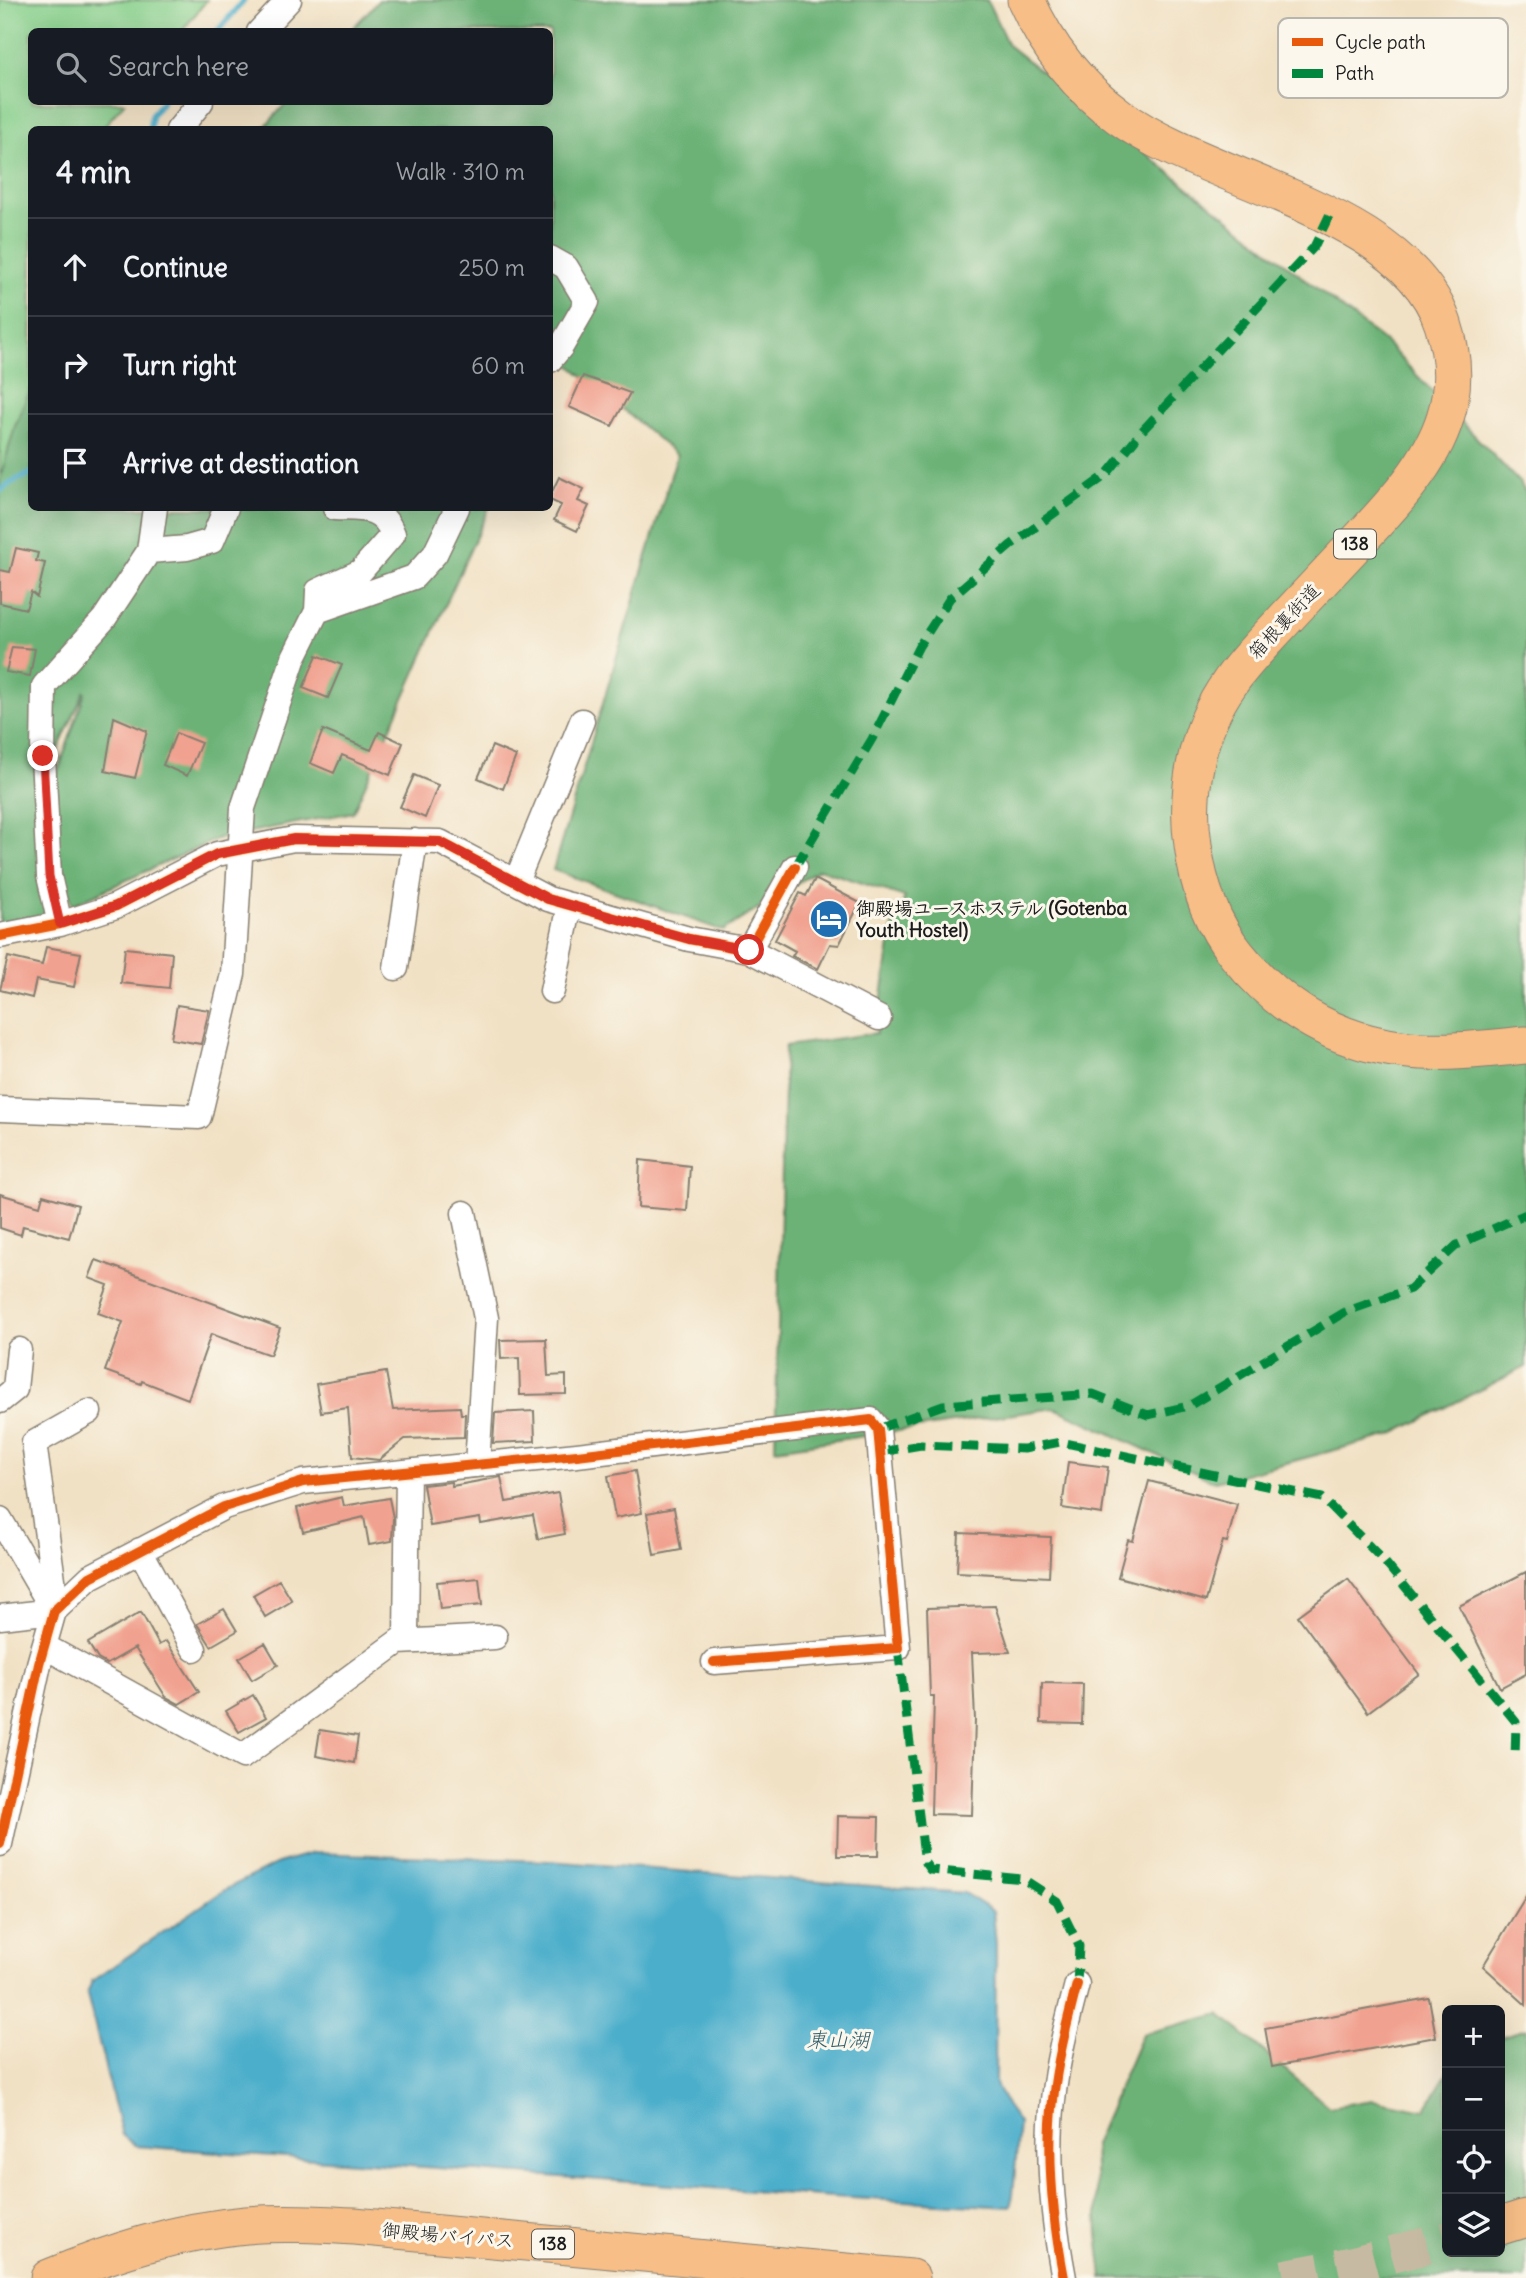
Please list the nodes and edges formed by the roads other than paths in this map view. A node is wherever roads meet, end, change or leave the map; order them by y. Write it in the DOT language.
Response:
graph roads {
  1 [pos="289,0"];
  2 [pos="1026,0"];
  3 [pos="263,28"];
  4 [pos="199,105"];
  5 [pos="181,126"];
  6 [pos="553,260"];
  7 [pos="553,356"];
  8 [pos="155,511"];
  9 [pos="225,511"];
  10 [pos="374,511"];
  11 [pos="456,511"];
  12 [pos="149,551"];
  13 [pos="317,611"];
  14 [pos="582,721"];
  15 [pos="415,841"];
  16 [pos="239,850"];
  17 [pos="795,867"];
  18 [pos="516,882"];
  19 [pos="570,905"];
  20 [pos="60,924"];
  21 [pos="0,936"];
  22 [pos="749,950"];
  23 [pos="396,968"];
  24 [pos="552,991"];
  25 [pos="879,1018"];
  26 [pos="1526,1045"];
  27 [pos="0,1109"];
  28 [pos="464,1213"];
  29 [pos="19,1350"];
  30 [pos="0,1401"];
  31 [pos="89,1412"];
  32 [pos="477,1465"];
  33 [pos="408,1472"];
  34 [pos="0,1519"];
  35 [pos="140,1550"];
  36 [pos="55,1609"];
  37 [pos="0,1616"];
  38 [pos="495,1637"];
  39 [pos="398,1642"];
  40 [pos="44,1646"];
  41 [pos="194,1649"];
  42 [pos="714,1662"];
  43 [pos="0,1844"];
  44 [pos="1077,1984"];
  45 [pos="1526,2218"];
  46 [pos="1505,2224"];
  47 [pos="195,2232"];
  48 [pos="48,2278"];
  49 [pos="79,2278"];
  50 [pos="911,2278"];
  51 [pos="1064,2278"];
  1 -- 3 [label="street"];
  2 -- 26 [label="highway, 箱根裏街道 / 138"];
  4 -- 5 [label="street"];
  6 -- 7 [label="street"];
  8 -- 12 [label="street"];
  9 -- 12 [label="street"];
  10 -- 13 [label="street"];
  11 -- 13 [label="street"];
  12 -- 20 [label="street"];
  13 -- 16 [label="street"];
  14 -- 18 [label="street"];
  15 -- 16 [label="street"];
  15 -- 18 [label="street"];
  15 -- 23 [label="street"];
  16 -- 20 [label="street"];
  16 -- 27 [label="street"];
  17 -- 22 [label="street"];
  18 -- 19 [label="street"];
  19 -- 22 [label="street"];
  19 -- 24 [label="street"];
  20 -- 21 [label="street"];
  22 -- 25 [label="street"];
  28 -- 32 [label="street"];
  29 -- 30 [label="street"];
  31 -- 36 [label="street"];
  32 -- 33 [label="street"];
  32 -- 42 [label="street"];
  33 -- 35 [label="street"];
  33 -- 39 [label="street"];
  34 -- 36 [label="street"];
  35 -- 36 [label="street"];
  35 -- 41 [label="street"];
  36 -- 37 [label="street"];
  36 -- 40 [label="street"];
  38 -- 39 [label="street"];
  39 -- 40 [label="street"];
  40 -- 43 [label="street"];
  44 -- 51 [label="street"];
  45 -- 46 [label="highway"];
  47 -- 48 [label="highway, 御殿場バイパス / 138"];
  47 -- 49 [label="highway, 御殿場バイパス / 138"];
  47 -- 50 [label="highway, 御殿場バイパス / 138"];
}
